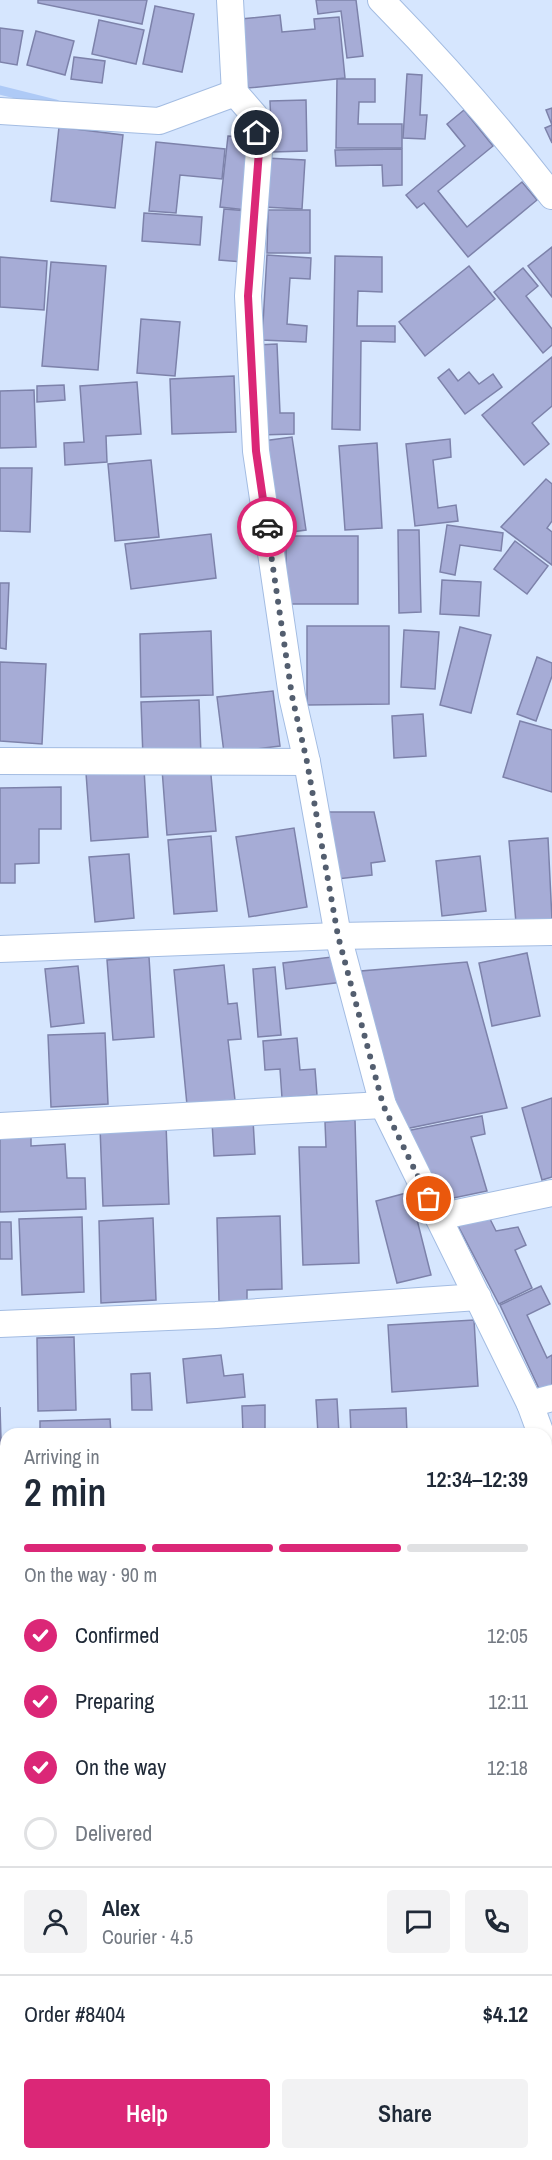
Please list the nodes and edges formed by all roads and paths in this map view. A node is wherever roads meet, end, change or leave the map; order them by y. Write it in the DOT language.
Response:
graph roads {
  1 [pos="230,0"];
  2 [pos="381,0"];
  3 [pos="235,93"];
  4 [pos="0,111"];
  5 [pos="552,196"];
  6 [pos="0,761"];
  7 [pos="307,762"];
  8 [pos="552,932"];
  9 [pos="338,936"];
  10 [pos="0,949"];
  11 [pos="383,1105"];
  12 [pos="0,1126"];
  13 [pos="552,1193"];
  14 [pos="438,1217"];
  15 [pos="478,1297"];
  16 [pos="0,1324"];
  17 [pos="541,1401"];
  18 [pos="541,1428"];
  1 -- 3 [label="street"];
  2 -- 5 [label="street"];
  3 -- 4 [label="street"];
  3 -- 7 [label="street"];
  6 -- 7 [label="street"];
  7 -- 9 [label="street"];
  8 -- 9 [label="street"];
  9 -- 10 [label="street"];
  9 -- 11 [label="street"];
  11 -- 12 [label="street"];
  11 -- 14 [label="street"];
  13 -- 14 [label="street"];
  14 -- 15 [label="street"];
  15 -- 16 [label="street"];
  15 -- 17 [label="street"];
  17 -- 18 [label="street"];
}
